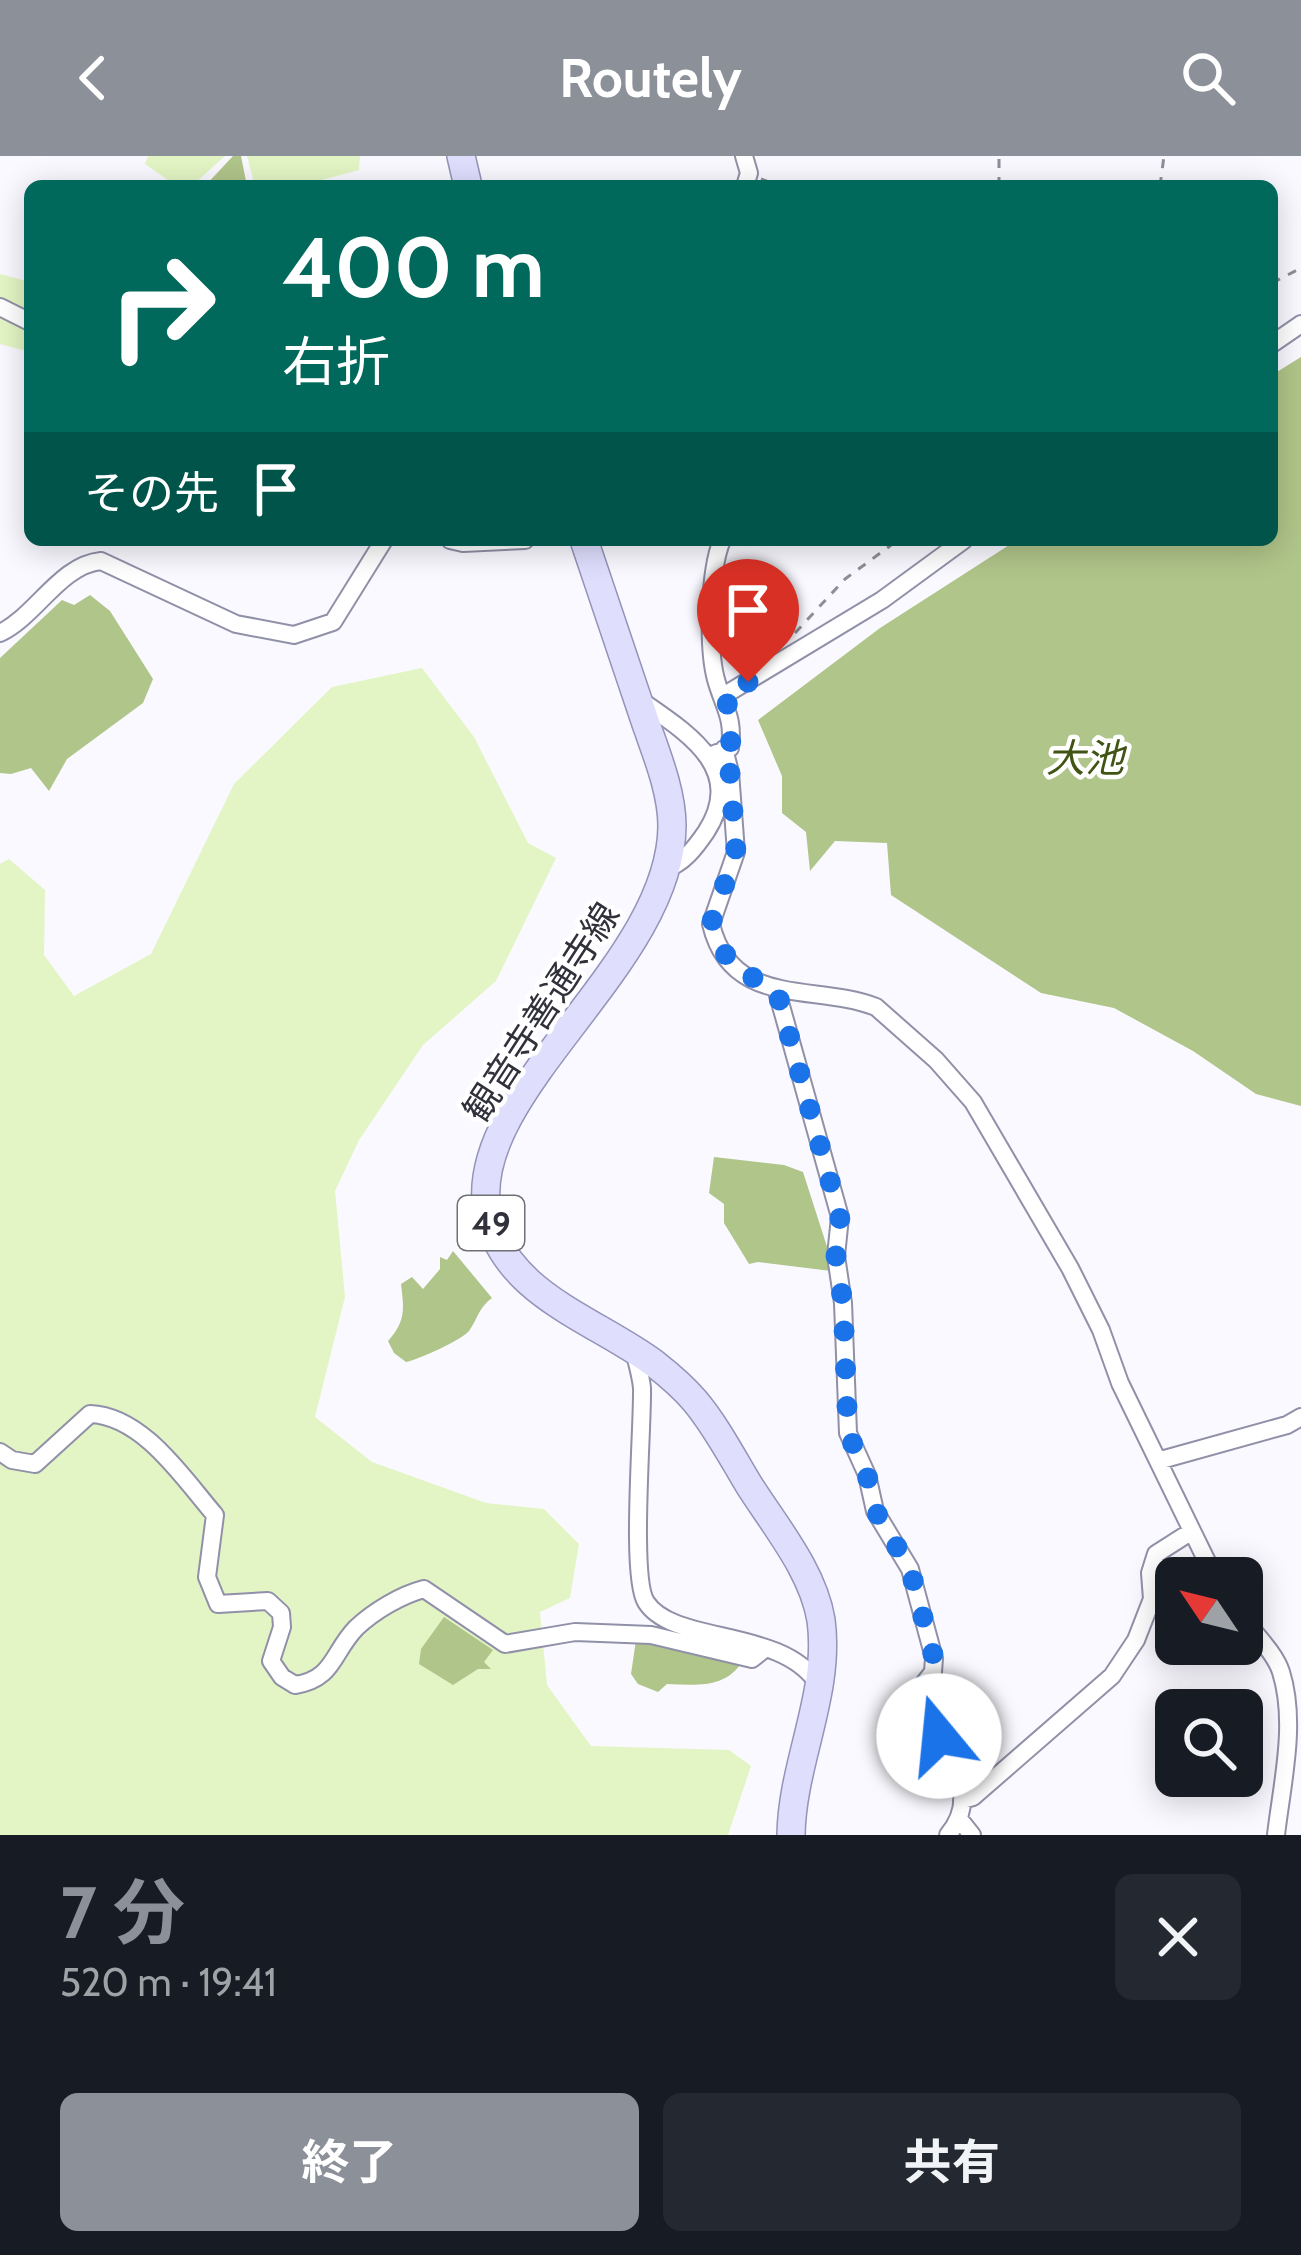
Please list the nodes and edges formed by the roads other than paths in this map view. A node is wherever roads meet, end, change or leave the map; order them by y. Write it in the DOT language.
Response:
graph roads {
  1 [pos="380,546"];
  2 [pos="586,546"];
  3 [pos="720,546"];
  4 [pos="956,546"];
  5 [pos="0,633"];
  6 [pos="723,696"];
  7 [pos="637,698"];
  8 [pos="717,753"];
  9 [pos="665,869"];
  10 [pos="776,988"];
  11 [pos="634,1351"];
  12 [pos="1301,1417"];
  13 [pos="0,1452"];
  14 [pos="1161,1460"];
  15 [pos="1192,1532"];
  16 [pos="1204,1557"];
  17 [pos="1263,1645"];
  18 [pos="766,1648"];
  19 [pos="818,1685"];
  20 [pos="962,1800"];
  21 [pos="960,1830"];
  22 [pos="791,1835"];
  23 [pos="1276,1835"];
  1 -- 5 [label="street"];
  2 -- 7 [label="main road, 観音寺善通寺線 / 49"];
  3 -- 6 [label="street"];
  4 -- 6 [label="street"];
  6 -- 8 [label="street"];
  7 -- 8 [label="street"];
  7 -- 9 [label="main road, 観音寺善通寺線 / 49"];
  8 -- 9 [label="street"];
  8 -- 10 [label="street"];
  9 -- 11 [label="main road, 観音寺善通寺線 / 49"];
  10 -- 14 [label="street"];
  10 -- 20 [label="street"];
  11 -- 18 [label="street"];
  11 -- 19 [label="main road, 観音寺善通寺線 / 49"];
  12 -- 14 [label="street"];
  13 -- 18 [label="street"];
  14 -- 15 [label="street"];
  15 -- 16 [label="street"];
  15 -- 20 [label="street"];
  17 -- 23 [label="street"];
  18 -- 19 [label="street"];
  19 -- 22 [label="main road, 観音寺善通寺線 / 49"];
  20 -- 21 [label="street"];
}
